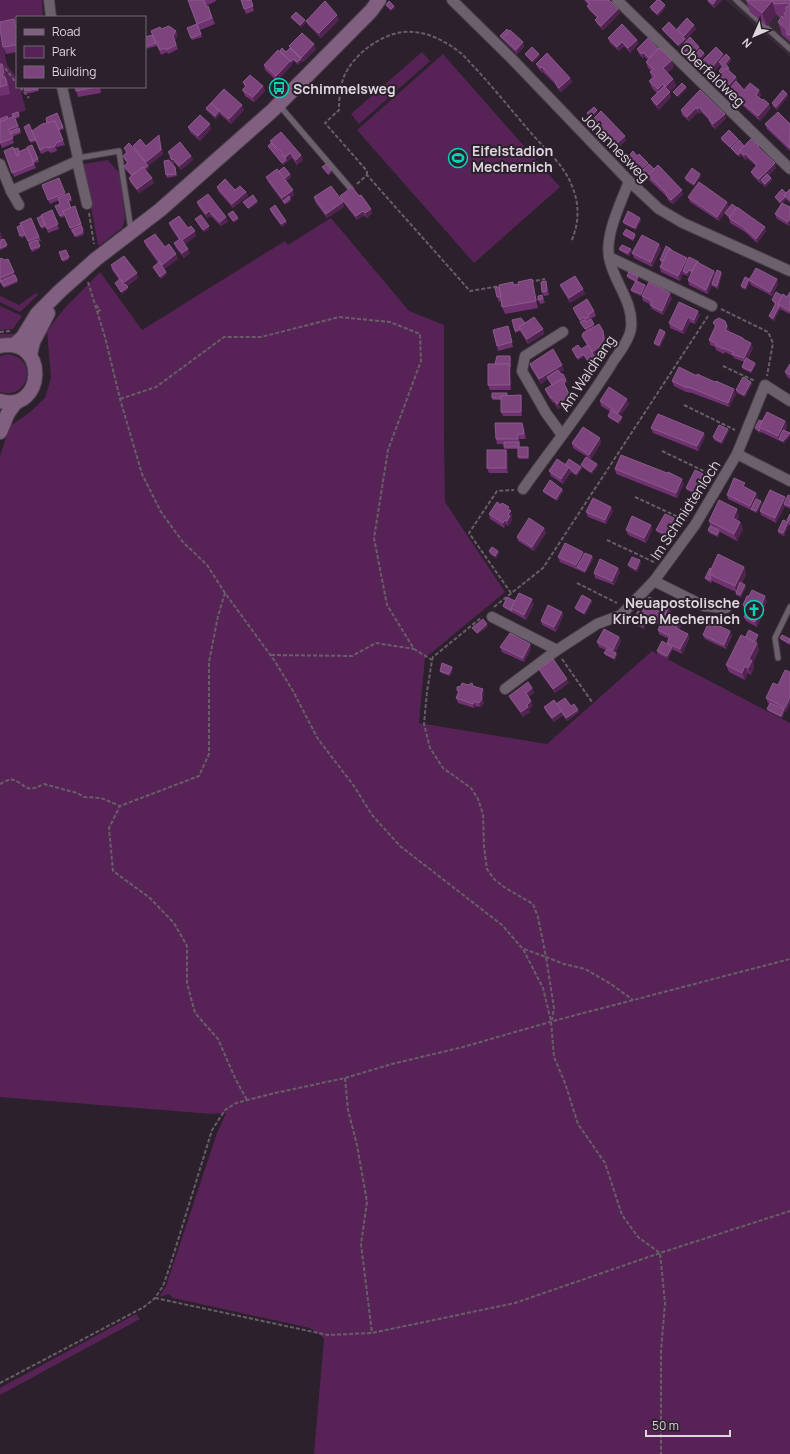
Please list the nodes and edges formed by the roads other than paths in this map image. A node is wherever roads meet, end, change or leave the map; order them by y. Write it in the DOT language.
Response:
graph roads {
  1 [pos="49,0"];
  2 [pos="379,0"];
  3 [pos="452,0"];
  4 [pos="617,0"];
  5 [pos="736,0"];
  6 [pos="51,16"];
  7 [pos="790,48"];
  8 [pos="62,88"];
  9 [pos="278,104"];
  10 [pos="78,160"];
  11 [pos="0,164"];
  12 [pos="790,169"];
  13 [pos="628,181"];
  14 [pos="353,188"];
  15 [pos="12,191"];
  16 [pos="87,204"];
  17 [pos="19,205"];
  18 [pos="131,232"];
  19 [pos="609,257"];
  20 [pos="790,271"];
  21 [pos="60,291"];
  22 [pos="713,306"];
  23 [pos="563,332"];
  24 [pos="14,338"];
  25 [pos="0,346"];
  26 [pos="30,355"];
  27 [pos="0,401"];
  28 [pos="790,401"];
  29 [pos="16,402"];
  30 [pos="0,432"];
  31 [pos="562,435"];
  32 [pos="737,454"];
  33 [pos="790,481"];
  34 [pos="523,489"];
  35 [pos="654,581"];
  36 [pos="790,607"];
  37 [pos="726,608"];
  38 [pos="490,613"];
  39 [pos="557,650"];
  40 [pos="778,658"];
  41 [pos="505,689"];
  1 -- 6 [label="street"];
  2 -- 9 [label="street"];
  3 -- 13 [label="street, Johannesweg"];
  4 -- 12 [label="street, Oberfeldweg"];
  5 -- 7 [label="lane"];
  8 -- 10 [label="street"];
  9 -- 14 [label="lane"];
  9 -- 18 [label="street"];
  10 -- 15 [label="street"];
  10 -- 16 [label="street"];
  10 -- 18 [label="lane"];
  11 -- 15 [label="street"];
  13 -- 19 [label="street, Am Waldhang"];
  13 -- 20 [label="street, Johannesweg"];
  15 -- 17 [label="street"];
  18 -- 21 [label="street"];
  19 -- 22 [label="street"];
  19 -- 31 [label="street, Am Waldhang"];
  21 -- 24 [label="street"];
  21 -- 26 [label="street"];
  23 -- 31 [label="street, Am Waldhang"];
  24 -- 25 [label="street"];
  24 -- 26 [label="street"];
  26 -- 29 [label="street"];
  27 -- 29 [label="street"];
  28 -- 32 [label="street, Im Schmidtenloch"];
  29 -- 30 [label="street"];
  31 -- 34 [label="street, Am Waldhang"];
  32 -- 33 [label="street, Im Schmidtenloch"];
  32 -- 35 [label="street, Im Schmidtenloch"];
  35 -- 37 [label="street, Im Schmidtenloch"];
  35 -- 39 [label="street, Im Schmidtenloch"];
  36 -- 40 [label="lane"];
  38 -- 39 [label="street"];
  39 -- 41 [label="street, Im Schmidtenloch"];
}
